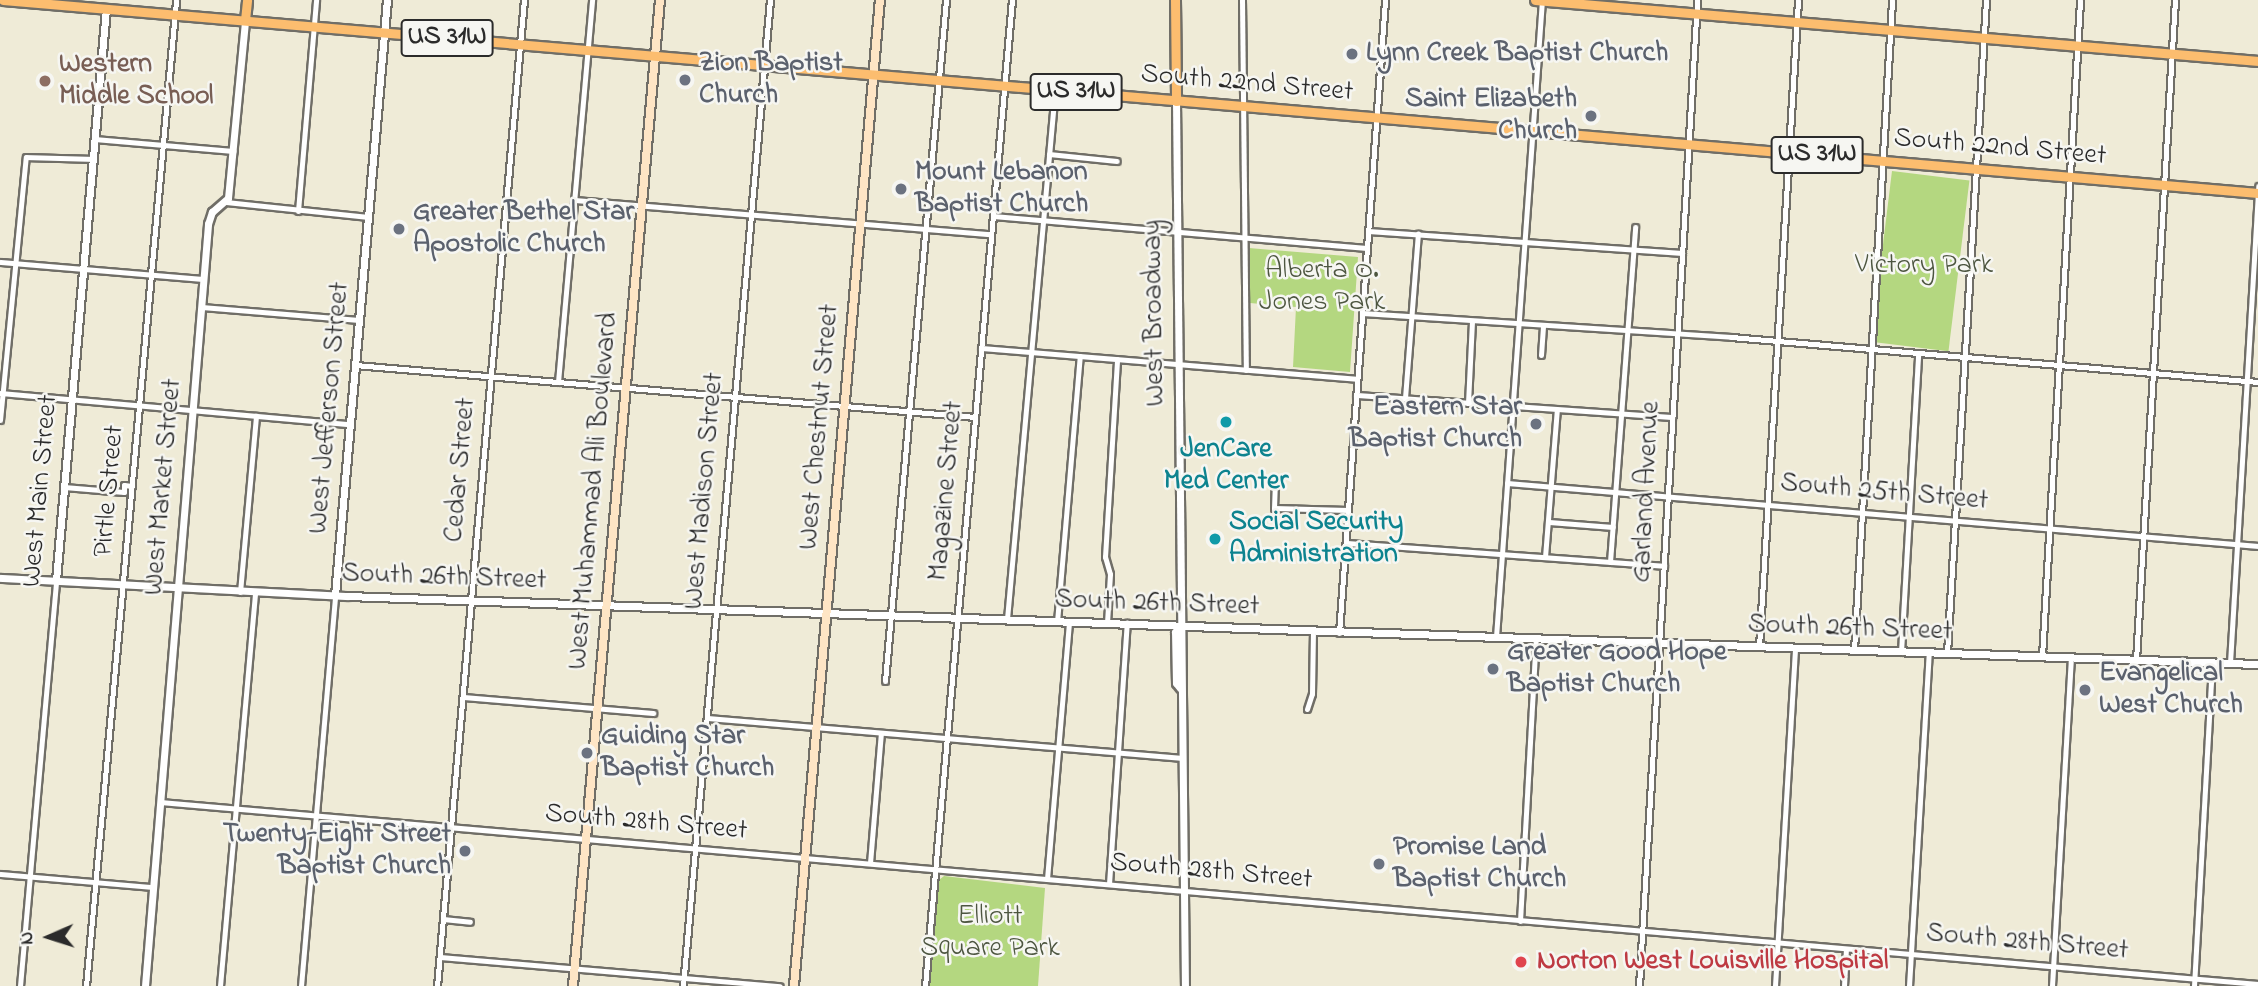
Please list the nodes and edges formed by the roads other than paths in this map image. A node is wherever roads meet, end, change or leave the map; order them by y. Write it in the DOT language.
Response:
graph roads {
  1 [pos="3,0"];
  2 [pos="176,0"];
  3 [pos="247,0"];
  4 [pos="316,0"];
  5 [pos="387,0"];
  6 [pos="524,0"];
  7 [pos="592,0"];
  8 [pos="660,0"];
  9 [pos="769,0"];
  10 [pos="880,0"];
  11 [pos="946,0"];
  12 [pos="1012,0"];
  13 [pos="1175,0"];
  14 [pos="1242,0"];
  15 [pos="1385,0"];
  16 [pos="1535,0"];
  17 [pos="1542,0"];
  18 [pos="1697,0"];
  19 [pos="1798,0"];
  20 [pos="1892,0"];
  21 [pos="1986,0"];
  22 [pos="2080,0"];
  23 [pos="2175,0"];
  24 [pos="106,4"];
  25 [pos="174,14"];
  26 [pos="1696,14"];
  27 [pos="245,20"];
  28 [pos="1796,22"];
  29 [pos="314,27"];
  30 [pos="1890,30"];
  31 [pos="384,33"];
  32 [pos="1984,38"];
  33 [pos="520,44"];
  34 [pos="2078,46"];
  35 [pos="587,50"];
  36 [pos="2171,54"];
  37 [pos="656,56"];
  38 [pos="2258,61"];
  39 [pos="764,65"];
  40 [pos="874,75"];
  41 [pos="938,82"];
  42 [pos="1004,87"];
  43 [pos="1055,90"];
  44 [pos="1176,101"];
  45 [pos="1244,106"];
  46 [pos="1377,118"];
  47 [pos="1533,131"];
  48 [pos="94,139"];
  49 [pos="163,144"];
  50 [pos="1688,144"];
  51 [pos="233,151"];
  52 [pos="1789,153"];
  53 [pos="1049,154"];
  54 [pos="93,159"];
  55 [pos="1117,161"];
  56 [pos="1882,161"];
  57 [pos="1976,169"];
  58 [pos="2070,177"];
  59 [pos="2164,185"];
  60 [pos="2258,186"];
  61 [pos="2258,193"];
  62 [pos="574,200"];
  63 [pos="226,202"];
  64 [pos="642,205"];
  65 [pos="298,211"];
  66 [pos="751,213"];
  67 [pos="993,216"];
  68 [pos="368,217"];
  69 [pos="1043,221"];
  70 [pos="861,223"];
  71 [pos="1634,227"];
  72 [pos="925,228"];
  73 [pos="1368,231"];
  74 [pos="1177,232"];
  75 [pos="991,234"];
  76 [pos="1418,234"];
  77 [pos="1245,238"];
  78 [pos="1524,241"];
  79 [pos="1367,248"];
  80 [pos="1633,250"];
  81 [pos="1682,253"];
  82 [pos="0,262"];
  83 [pos="14,263"];
  84 [pos="83,269"];
  85 [pos="151,275"];
  86 [pos="203,279"];
  87 [pos="201,307"];
  88 [pos="1362,313"];
  89 [pos="1410,316"];
  90 [pos="359,320"];
  91 [pos="1472,321"];
  92 [pos="1518,324"];
  93 [pos="1542,326"];
  94 [pos="1626,331"];
  95 [pos="1677,334"];
  96 [pos="1777,341"];
  97 [pos="981,348"];
  98 [pos="1871,349"];
  99 [pos="1031,352"];
  100 [pos="1918,353"];
  101 [pos="1541,355"];
  102 [pos="1080,356"];
  103 [pos="1965,357"];
  104 [pos="1117,359"];
  105 [pos="1178,365"];
  106 [pos="2059,365"];
  107 [pos="355,366"];
  108 [pos="1246,370"];
  109 [pos="2152,372"];
  110 [pos="491,377"];
  111 [pos="1357,379"];
  112 [pos="2246,381"];
  113 [pos="558,382"];
  114 [pos="2258,382"];
  115 [pos="626,388"];
  116 [pos="1,394"];
  117 [pos="1356,395"];
  118 [pos="735,397"];
  119 [pos="1405,398"];
  120 [pos="72,400"];
  121 [pos="1468,403"];
  122 [pos="139,405"];
  123 [pos="844,406"];
  124 [pos="1513,406"];
  125 [pos="1557,409"];
  126 [pos="192,410"];
  127 [pos="909,411"];
  128 [pos="1622,414"];
  129 [pos="256,416"];
  130 [pos="975,417"];
  131 [pos="1672,417"];
  132 [pos="0,420"];
  133 [pos="350,424"];
  134 [pos="1275,480"];
  135 [pos="1507,483"];
  136 [pos="132,486"];
  137 [pos="1553,486"];
  138 [pos="64,487"];
  139 [pos="1616,491"];
  140 [pos="1668,495"];
  141 [pos="1768,504"];
  142 [pos="1348,510"];
  143 [pos="1862,512"];
  144 [pos="1908,516"];
  145 [pos="1955,520"];
  146 [pos="1549,522"];
  147 [pos="1613,527"];
  148 [pos="2049,528"];
  149 [pos="2143,536"];
  150 [pos="1346,542"];
  151 [pos="2237,544"];
  152 [pos="2258,546"];
  153 [pos="1502,554"];
  154 [pos="1545,557"];
  155 [pos="1610,562"];
  156 [pos="1664,566"];
  157 [pos="0,578"];
  158 [pos="56,580"];
  159 [pos="123,582"];
  160 [pos="178,587"];
  161 [pos="240,592"];
  162 [pos="255,592"];
  163 [pos="335,595"];
  164 [pos="471,600"];
  165 [pos="607,606"];
  166 [pos="716,609"];
  167 [pos="826,613"];
  168 [pos="891,614"];
  169 [pos="957,617"];
  170 [pos="1007,619"];
  171 [pos="1056,621"];
  172 [pos="1069,622"];
  173 [pos="1107,623"];
  174 [pos="1128,623"];
  175 [pos="1181,625"];
  176 [pos="1313,632"];
  177 [pos="1339,633"];
  178 [pos="1496,637"];
  179 [pos="1536,639"];
  180 [pos="1659,643"];
  181 [pos="1759,647"];
  182 [pos="1795,648"];
  183 [pos="1854,650"];
  184 [pos="1900,652"];
  185 [pos="1947,653"];
  186 [pos="1929,654"];
  187 [pos="2042,656"];
  188 [pos="2071,658"];
  189 [pos="2136,660"];
  190 [pos="2212,662"];
  191 [pos="2230,663"];
  192 [pos="2258,664"];
  193 [pos="885,681"];
  194 [pos="463,697"];
  195 [pos="598,708"];
  196 [pos="1307,709"];
  197 [pos="653,713"];
  198 [pos="707,718"];
  199 [pos="816,727"];
  200 [pos="881,733"];
  201 [pos="947,738"];
  202 [pos="1059,748"];
  203 [pos="1118,753"];
  204 [pos="1180,758"];
  205 [pos="160,802"];
  206 [pos="236,809"];
  207 [pos="316,815"];
  208 [pos="451,827"];
  209 [pos="586,839"];
  210 [pos="695,848"];
  211 [pos="805,857"];
  212 [pos="870,863"];
  213 [pos="935,869"];
  214 [pos="0,874"];
  215 [pos="30,876"];
  216 [pos="1047,879"];
  217 [pos="96,882"];
  218 [pos="1109,884"];
  219 [pos="153,887"];
  220 [pos="1181,891"];
  221 [pos="443,919"];
  222 [pos="1520,921"];
  223 [pos="470,922"];
  224 [pos="1642,931"];
  225 [pos="1778,943"];
  226 [pos="1846,948"];
  227 [pos="1911,954"];
  228 [pos="440,957"];
  229 [pos="2053,966"];
  230 [pos="575,969"];
  231 [pos="684,978"];
  232 [pos="2194,978"];
  233 [pos="2258,984"];
  234 [pos="20,986"];
  235 [pos="86,986"];
  236 [pos="145,986"];
  237 [pos="220,986"];
  238 [pos="301,986"];
  239 [pos="437,986"];
  240 [pos="573,986"];
  241 [pos="683,986"];
  242 [pos="780,986"];
  243 [pos="793,986"];
  244 [pos="925,986"];
  245 [pos="1185,986"];
  246 [pos="1639,986"];
  247 [pos="1775,986"];
  248 [pos="1844,986"];
  249 [pos="1909,986"];
  250 [pos="2052,986"];
  251 [pos="2194,986"];
  1 -- 24 [label="main road, South 22nd Street"];
  2 -- 25 [label="street, Pirtle Street"];
  3 -- 27 [label="main road, West Market Street"];
  4 -- 29 [label="street"];
  5 -- 31 [label="street, West Jefferson Street"];
  6 -- 33 [label="street, Cedar Street"];
  7 -- 35 [label="street"];
  8 -- 37 [label="main road, West Muhammad Ali Boulevard"];
  9 -- 39 [label="street, West Madison Street"];
  10 -- 40 [label="main road, West Chestnut Street"];
  11 -- 41 [label="street"];
  12 -- 42 [label="street, Magazine Street"];
  13 -- 44 [label="main road, West Broadway"];
  14 -- 45 [label="street"];
  15 -- 46 [label="street"];
  16 -- 17 [label="main road"];
  17 -- 26 [label="main road"];
  17 -- 47 [label="street"];
  18 -- 26 [label="street, Garland Avenue"];
  19 -- 28 [label="street"];
  20 -- 30 [label="street"];
  21 -- 32 [label="street"];
  22 -- 34 [label="street"];
  23 -- 36 [label="street"];
  24 -- 25 [label="main road, South 22nd Street / US 31W"];
  24 -- 48 [label="street, West Main Street"];
  25 -- 27 [label="main road, South 22nd Street / US 31W"];
  25 -- 49 [label="street, Pirtle Street"];
  26 -- 28 [label="main road"];
  26 -- 50 [label="street, Garland Avenue"];
  27 -- 29 [label="main road, South 22nd Street / US 31W"];
  27 -- 51 [label="street, West Market Street"];
  28 -- 30 [label="main road"];
  28 -- 52 [label="street"];
  29 -- 31 [label="main road, South 22nd Street / US 31W"];
  29 -- 65 [label="street"];
  30 -- 32 [label="main road"];
  30 -- 56 [label="street"];
  31 -- 33 [label="main road, South 22nd Street / US 31W"];
  31 -- 68 [label="street, West Jefferson Street"];
  32 -- 34 [label="main road"];
  32 -- 57 [label="street"];
  33 -- 35 [label="main road, South 22nd Street / US 31W"];
  33 -- 110 [label="street, Cedar Street"];
  34 -- 36 [label="main road"];
  34 -- 58 [label="street"];
  35 -- 37 [label="main road, South 22nd Street / US 31W"];
  35 -- 62 [label="street"];
  36 -- 38 [label="main road"];
  36 -- 59 [label="street"];
  37 -- 39 [label="main road, South 22nd Street / US 31W"];
  37 -- 64 [label="main road, West Muhammad Ali Boulevard"];
  39 -- 40 [label="main road, South 22nd Street / US 31W"];
  39 -- 66 [label="street, West Madison Street"];
  40 -- 41 [label="main road, South 22nd Street / US 31W"];
  40 -- 70 [label="main road, West Chestnut Street"];
  41 -- 42 [label="main road, South 22nd Street / US 31W"];
  41 -- 72 [label="street"];
  42 -- 43 [label="main road, South 22nd Street / US 31W"];
  42 -- 67 [label="street, Magazine Street"];
  43 -- 44 [label="main road, South 22nd Street / US 31W"];
  43 -- 53 [label="street"];
  44 -- 45 [label="main road, South 22nd Street / US 31W"];
  44 -- 74 [label="street, West Broadway"];
  45 -- 46 [label="main road, South 22nd Street / US 31W"];
  45 -- 77 [label="street"];
  46 -- 47 [label="main road, South 22nd Street / US 31W"];
  46 -- 73 [label="street"];
  47 -- 50 [label="main road, South 22nd Street / US 31W"];
  47 -- 78 [label="street"];
  48 -- 49 [label="street"];
  48 -- 54 [label="street, West Main Street"];
  49 -- 51 [label="street"];
  49 -- 85 [label="street, Pirtle Street"];
  50 -- 52 [label="main road, South 22nd Street / US 31W"];
  50 -- 81 [label="street, Garland Avenue"];
  51 -- 63 [label="street, West Market Street"];
  52 -- 56 [label="main road, South 22nd Street / US 31W"];
  52 -- 96 [label="street"];
  53 -- 55 [label="street"];
  53 -- 69 [label="street"];
  54 -- 83 [label="street"];
  54 -- 84 [label="street, West Main Street"];
  56 -- 57 [label="main road, South 22nd Street / US 31W"];
  56 -- 98 [label="street"];
  57 -- 58 [label="main road, South 22nd Street / US 31W"];
  57 -- 103 [label="street"];
  58 -- 59 [label="main road, South 22nd Street / US 31W"];
  58 -- 106 [label="street"];
  59 -- 61 [label="main road, South 22nd Street / US 31W"];
  59 -- 109 [label="street"];
  60 -- 61 [label="street"];
  61 -- 112 [label="street"];
  62 -- 64 [label="street"];
  62 -- 113 [label="street"];
  63 -- 65 [label="street"];
  63 -- 86 [label="street, West Market Street"];
  64 -- 66 [label="street"];
  64 -- 115 [label="main road, West Muhammad Ali Boulevard"];
  65 -- 68 [label="street"];
  66 -- 70 [label="street"];
  66 -- 118 [label="street, West Madison Street"];
  67 -- 69 [label="street"];
  67 -- 75 [label="street, Magazine Street"];
  68 -- 90 [label="street, West Jefferson Street"];
  69 -- 74 [label="street"];
  69 -- 99 [label="street"];
  70 -- 72 [label="street"];
  70 -- 123 [label="main road, West Chestnut Street"];
  71 -- 80 [label="street"];
  72 -- 75 [label="street"];
  72 -- 127 [label="street"];
  73 -- 76 [label="street"];
  73 -- 79 [label="street"];
  74 -- 77 [label="street"];
  74 -- 105 [label="street, West Broadway"];
  75 -- 97 [label="street, Magazine Street"];
  76 -- 78 [label="street"];
  76 -- 89 [label="street"];
  77 -- 79 [label="street"];
  77 -- 108 [label="street"];
  78 -- 80 [label="street"];
  78 -- 92 [label="street"];
  79 -- 88 [label="street"];
  80 -- 81 [label="street"];
  80 -- 94 [label="street"];
  81 -- 95 [label="street, Garland Avenue"];
  82 -- 83 [label="street"];
  83 -- 84 [label="street"];
  83 -- 116 [label="street"];
  84 -- 85 [label="street"];
  84 -- 120 [label="street, West Main Street"];
  85 -- 86 [label="street"];
  85 -- 122 [label="street, Pirtle Street"];
  86 -- 87 [label="street, West Market Street"];
  87 -- 90 [label="street"];
  87 -- 126 [label="street, West Market Street"];
  88 -- 89 [label="street"];
  88 -- 111 [label="street"];
  89 -- 91 [label="street"];
  89 -- 119 [label="street"];
  90 -- 107 [label="street, West Jefferson Street"];
  91 -- 92 [label="street"];
  91 -- 121 [label="street"];
  92 -- 93 [label="street"];
  92 -- 124 [label="street"];
  93 -- 94 [label="street"];
  93 -- 101 [label="street"];
  94 -- 95 [label="street"];
  94 -- 128 [label="street"];
  95 -- 96 [label="street"];
  95 -- 131 [label="street, Garland Avenue"];
  96 -- 98 [label="street"];
  96 -- 141 [label="street"];
  97 -- 99 [label="street"];
  97 -- 130 [label="street, Magazine Street"];
  98 -- 100 [label="street"];
  98 -- 143 [label="street"];
  99 -- 102 [label="street"];
  99 -- 170 [label="street"];
  100 -- 103 [label="street"];
  100 -- 144 [label="street"];
  102 -- 104 [label="street"];
  102 -- 171 [label="street"];
  103 -- 106 [label="street"];
  103 -- 145 [label="street"];
  104 -- 105 [label="street"];
  104 -- 173 [label="street"];
  105 -- 108 [label="street"];
  105 -- 175 [label="street, West Broadway"];
  106 -- 109 [label="street"];
  106 -- 148 [label="street"];
  107 -- 110 [label="street"];
  107 -- 133 [label="street, West Jefferson Street"];
  108 -- 111 [label="street"];
  109 -- 112 [label="street"];
  109 -- 149 [label="street"];
  110 -- 113 [label="street"];
  110 -- 164 [label="street, Cedar Street"];
  111 -- 117 [label="street"];
  112 -- 114 [label="street"];
  112 -- 151 [label="street"];
  113 -- 115 [label="street"];
  115 -- 118 [label="street"];
  115 -- 165 [label="main road, West Muhammad Ali Boulevard"];
  116 -- 120 [label="street"];
  116 -- 132 [label="street"];
  117 -- 119 [label="street"];
  117 -- 142 [label="street"];
  118 -- 123 [label="street"];
  118 -- 166 [label="street, West Madison Street"];
  119 -- 121 [label="street"];
  120 -- 122 [label="street"];
  120 -- 138 [label="street, West Main Street"];
  121 -- 124 [label="street"];
  122 -- 126 [label="street"];
  122 -- 136 [label="street, Pirtle Street"];
  123 -- 127 [label="street"];
  123 -- 167 [label="main road, West Chestnut Street"];
  124 -- 125 [label="street"];
  124 -- 135 [label="street"];
  125 -- 128 [label="street"];
  125 -- 137 [label="street"];
  126 -- 129 [label="street"];
  126 -- 160 [label="street, West Market Street"];
  127 -- 130 [label="street"];
  127 -- 168 [label="street"];
  128 -- 131 [label="street"];
  128 -- 139 [label="street"];
  129 -- 133 [label="street"];
  129 -- 161 [label="street"];
  130 -- 169 [label="street, Magazine Street"];
  131 -- 140 [label="street, Garland Avenue"];
  133 -- 163 [label="street, West Jefferson Street"];
  134 -- 142 [label="street"];
  135 -- 137 [label="street, South 25th Street"];
  135 -- 153 [label="street"];
  136 -- 138 [label="street"];
  136 -- 159 [label="street, Pirtle Street"];
  137 -- 139 [label="street, South 25th Street"];
  137 -- 146 [label="street"];
  138 -- 158 [label="street, West Main Street"];
  139 -- 140 [label="street, South 25th Street"];
  139 -- 147 [label="street"];
  140 -- 141 [label="street, South 25th Street"];
  140 -- 156 [label="street, Garland Avenue"];
  141 -- 143 [label="street, South 25th Street"];
  141 -- 181 [label="street"];
  142 -- 150 [label="street"];
  143 -- 144 [label="street, South 25th Street"];
  143 -- 183 [label="street"];
  144 -- 145 [label="street, South 25th Street"];
  144 -- 184 [label="street"];
  145 -- 148 [label="street, South 25th Street"];
  145 -- 185 [label="street"];
  146 -- 147 [label="street"];
  146 -- 154 [label="street"];
  147 -- 155 [label="street"];
  148 -- 149 [label="street, South 25th Street"];
  148 -- 187 [label="street"];
  149 -- 151 [label="street, South 25th Street"];
  149 -- 189 [label="street"];
  150 -- 153 [label="street"];
  150 -- 177 [label="street"];
  151 -- 152 [label="street, South 25th Street"];
  151 -- 191 [label="street"];
  153 -- 154 [label="street"];
  153 -- 178 [label="street"];
  154 -- 155 [label="street"];
  155 -- 156 [label="street"];
  156 -- 180 [label="street, Garland Avenue"];
  157 -- 158 [label="street, South 26th Street"];
  158 -- 159 [label="street, South 26th Street"];
  158 -- 215 [label="street, West Main Street"];
  159 -- 160 [label="street, South 26th Street"];
  159 -- 217 [label="street, Pirtle Street"];
  160 -- 161 [label="street, South 26th Street"];
  160 -- 205 [label="street, West Market Street"];
  161 -- 162 [label="street, South 26th Street"];
  162 -- 163 [label="street, South 26th Street"];
  162 -- 206 [label="street"];
  163 -- 164 [label="street, South 26th Street"];
  163 -- 207 [label="street, West Jefferson Street"];
  164 -- 165 [label="street, South 26th Street"];
  164 -- 194 [label="street, Cedar Street"];
  165 -- 166 [label="street, South 26th Street"];
  165 -- 195 [label="main road, West Muhammad Ali Boulevard"];
  166 -- 167 [label="street, South 26th Street"];
  166 -- 198 [label="street, West Madison Street"];
  167 -- 168 [label="street, South 26th Street"];
  167 -- 199 [label="main road, West Chestnut Street"];
  168 -- 169 [label="street, South 26th Street"];
  168 -- 193 [label="street"];
  169 -- 170 [label="street, South 26th Street"];
  169 -- 201 [label="street, Magazine Street"];
  170 -- 171 [label="street, South 26th Street"];
  171 -- 172 [label="street, South 26th Street"];
  172 -- 173 [label="street, South 26th Street"];
  172 -- 202 [label="street"];
  173 -- 174 [label="street, South 26th Street"];
  174 -- 175 [label="street, South 26th Street"];
  174 -- 203 [label="street"];
  175 -- 176 [label="street, South 26th Street"];
  175 -- 204 [label="street, West Broadway"];
  176 -- 177 [label="street, South 26th Street"];
  176 -- 196 [label="street"];
  177 -- 178 [label="street, South 26th Street"];
  178 -- 179 [label="street, South 26th Street"];
  179 -- 180 [label="street, South 26th Street"];
  179 -- 222 [label="street"];
  180 -- 181 [label="street, South 26th Street"];
  180 -- 224 [label="street, Garland Avenue"];
  181 -- 182 [label="street, South 26th Street"];
  182 -- 183 [label="street, South 26th Street"];
  182 -- 225 [label="street"];
  183 -- 184 [label="street, South 26th Street"];
  184 -- 186 [label="street, South 26th Street"];
  185 -- 186 [label="street, South 26th Street"];
  185 -- 187 [label="street, South 26th Street"];
  186 -- 227 [label="street"];
  187 -- 188 [label="street, South 26th Street"];
  188 -- 189 [label="street, South 26th Street"];
  188 -- 229 [label="street"];
  189 -- 190 [label="street, South 26th Street"];
  190 -- 191 [label="street, South 26th Street"];
  190 -- 232 [label="street"];
  191 -- 192 [label="street, South 26th Street"];
  194 -- 195 [label="street"];
  194 -- 208 [label="street, Cedar Street"];
  195 -- 197 [label="street"];
  195 -- 209 [label="main road, West Muhammad Ali Boulevard"];
  198 -- 199 [label="street"];
  198 -- 210 [label="street, West Madison Street"];
  199 -- 200 [label="street"];
  199 -- 211 [label="main road, West Chestnut Street"];
  200 -- 201 [label="street"];
  200 -- 212 [label="street"];
  201 -- 202 [label="street"];
  201 -- 213 [label="street, Magazine Street"];
  202 -- 203 [label="street"];
  202 -- 216 [label="street"];
  203 -- 204 [label="street"];
  203 -- 218 [label="street"];
  204 -- 220 [label="street, West Broadway"];
  205 -- 206 [label="street, South 28th Street"];
  205 -- 219 [label="street, West Market Street"];
  206 -- 207 [label="street, South 28th Street"];
  206 -- 237 [label="street"];
  207 -- 208 [label="street, South 28th Street"];
  207 -- 238 [label="street, West Jefferson Street"];
  208 -- 209 [label="street, South 28th Street"];
  208 -- 221 [label="street, Cedar Street"];
  209 -- 210 [label="street, South 28th Street"];
  209 -- 230 [label="main road, West Muhammad Ali Boulevard"];
  210 -- 211 [label="street, South 28th Street"];
  210 -- 231 [label="street, West Madison Street"];
  211 -- 212 [label="street, South 28th Street"];
  211 -- 243 [label="main road, West Chestnut Street"];
  212 -- 213 [label="street, South 28th Street"];
  213 -- 216 [label="street, South 28th Street"];
  213 -- 244 [label="street, Magazine Street"];
  214 -- 215 [label="street"];
  215 -- 217 [label="street"];
  215 -- 234 [label="street, West Main Street"];
  216 -- 218 [label="street, South 28th Street"];
  217 -- 219 [label="street"];
  217 -- 235 [label="street, Pirtle Street"];
  218 -- 220 [label="street, South 28th Street"];
  219 -- 236 [label="street, West Market Street"];
  220 -- 222 [label="street, South 28th Street"];
  220 -- 245 [label="street, West Broadway"];
  221 -- 223 [label="street"];
  221 -- 228 [label="street, Cedar Street"];
  222 -- 224 [label="street, South 28th Street"];
  224 -- 225 [label="street, South 28th Street"];
  224 -- 246 [label="street, Garland Avenue"];
  225 -- 226 [label="street, South 28th Street"];
  225 -- 247 [label="street"];
  226 -- 227 [label="street, South 28th Street"];
  226 -- 248 [label="street"];
  227 -- 229 [label="street, South 28th Street"];
  227 -- 249 [label="street"];
  228 -- 230 [label="street"];
  228 -- 239 [label="street, Cedar Street"];
  229 -- 232 [label="street, South 28th Street"];
  229 -- 250 [label="street"];
  230 -- 231 [label="street"];
  230 -- 240 [label="main road, West Muhammad Ali Boulevard"];
  231 -- 241 [label="street, West Madison Street"];
  231 -- 242 [label="street"];
  232 -- 233 [label="street, South 28th Street"];
  232 -- 251 [label="street"];
}
